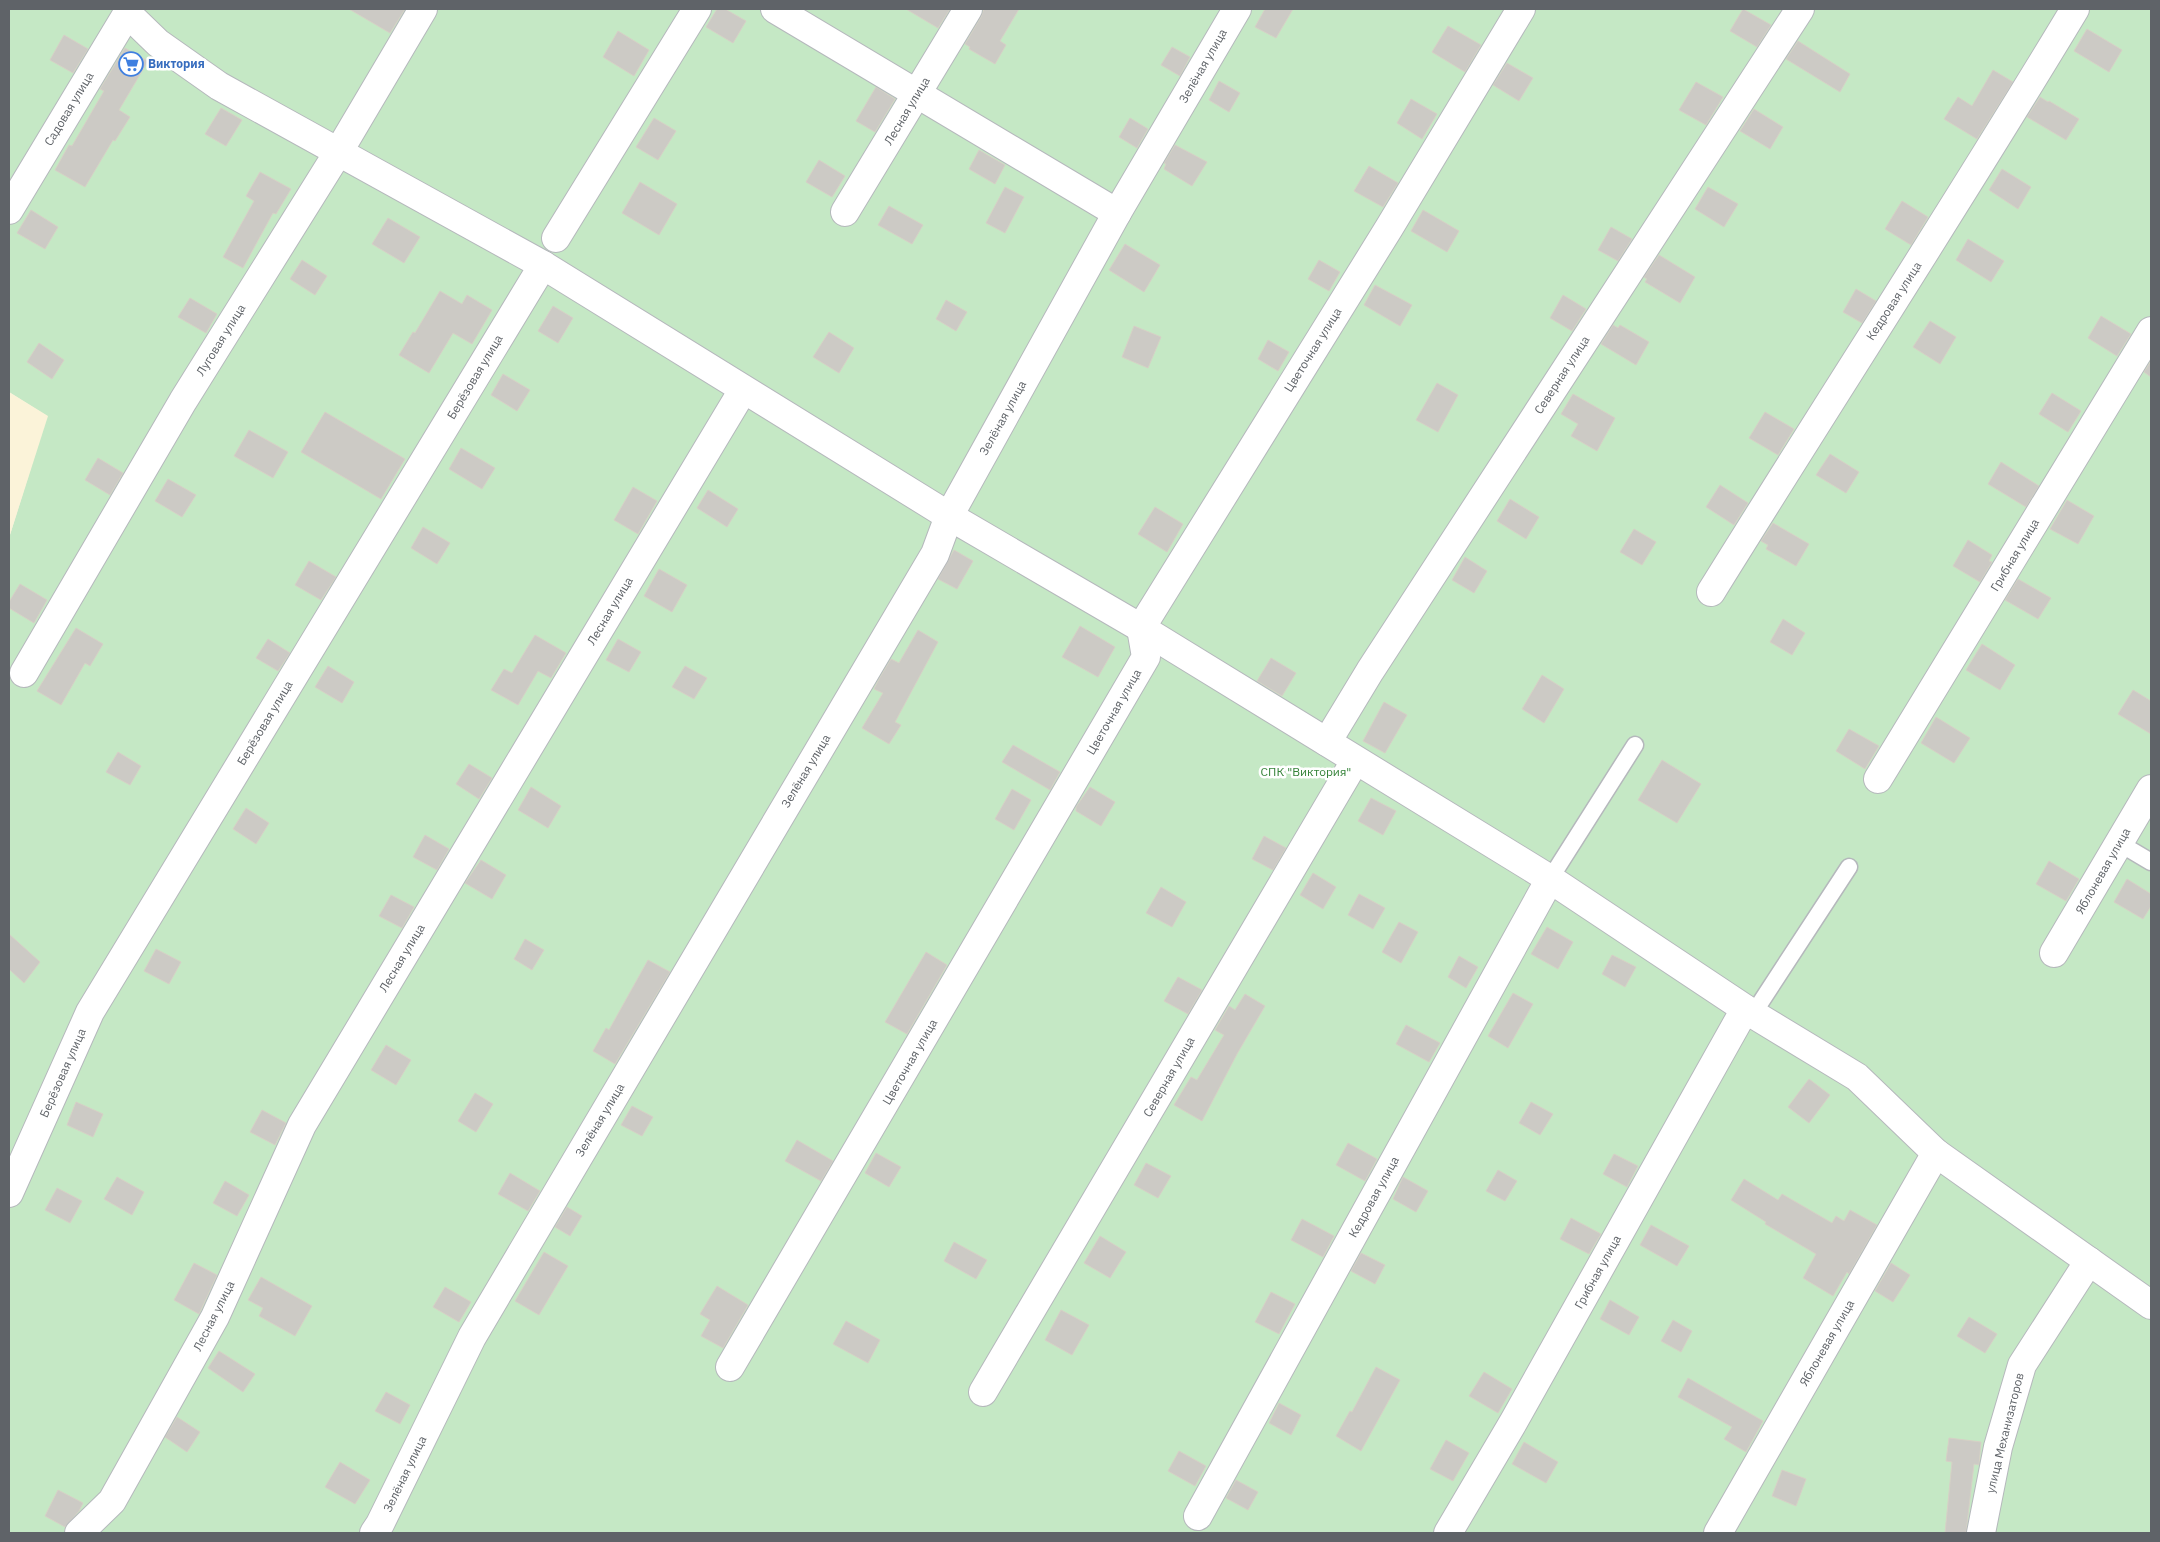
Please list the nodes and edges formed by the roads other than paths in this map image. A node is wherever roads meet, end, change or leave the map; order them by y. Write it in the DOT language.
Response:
graph roads {
  1 [pos="423,9"];
  2 [pos="697,9"];
  3 [pos="775,9"];
  4 [pos="968,9"];
  5 [pos="1237,9"];
  6 [pos="1521,9"];
  7 [pos="1800,9"];
  8 [pos="2074,9"];
  9 [pos="129,11"];
  10 [pos="918,92"];
  11 [pos="339,151"];
  12 [pos="9,210"];
  13 [pos="845,212"];
  14 [pos="1117,213"];
  15 [pos="556,238"];
  16 [pos="543,265"];
  17 [pos="2151,331"];
  18 [pos="743,390"];
  19 [pos="949,516"];
  20 [pos="1711,592"];
  21 [pos="1141,628"];
  22 [pos="24,673"];
  23 [pos="1327,742"];
  24 [pos="1635,745"];
  25 [pos="1355,761"];
  26 [pos="1878,779"];
  27 [pos="2151,788"];
  28 [pos="2119,842"];
  29 [pos="2151,862"];
  30 [pos="1849,867"];
  31 [pos="1550,879"];
  32 [pos="2054,953"];
  33 [pos="1749,1012"];
  34 [pos="1936,1153"];
  35 [pos="9,1193"];
  36 [pos="2090,1261"];
  37 [pos="2151,1305"];
  38 [pos="730,1367"];
  39 [pos="983,1392"];
  40 [pos="1198,1516"];
  41 [pos="79,1533"];
  42 [pos="374,1533"];
  43 [pos="1448,1533"];
  44 [pos="1718,1533"];
  45 [pos="1981,1533"];
  1 -- 11 [label="street, Луговая улица"];
  2 -- 15 [label="street"];
  3 -- 10 [label="street"];
  4 -- 10 [label="street, Лесная улица"];
  5 -- 14 [label="street, Зелёная улица"];
  6 -- 21 [label="street, Цветочная улица"];
  7 -- 23 [label="street, Северная улица"];
  8 -- 20 [label="street, Кедровая улица"];
  9 -- 11 [label="street"];
  9 -- 12 [label="street, Садовая улица"];
  10 -- 13 [label="street, Лесная улица"];
  10 -- 14 [label="street"];
  11 -- 16 [label="street"];
  11 -- 22 [label="street, Луговая улица"];
  14 -- 19 [label="street, Зелёная улица"];
  16 -- 18 [label="street"];
  16 -- 35 [label="street, Берёзовая улица"];
  17 -- 26 [label="street, Грибная улица"];
  18 -- 19 [label="street"];
  18 -- 41 [label="street, Лесная улица"];
  19 -- 21 [label="street"];
  19 -- 42 [label="street, Зелёная улица"];
  21 -- 23 [label="street"];
  21 -- 38 [label="street, Цветочная улица"];
  23 -- 25 [label="street"];
  24 -- 31 [label="lane"];
  25 -- 31 [label="street"];
  25 -- 39 [label="street, Северная улица"];
  27 -- 28 [label="street, Яблоневая улица"];
  28 -- 29 [label="lane"];
  28 -- 32 [label="street, Яблоневая улица"];
  30 -- 33 [label="lane"];
  31 -- 33 [label="street"];
  31 -- 40 [label="street, Кедровая улица"];
  33 -- 34 [label="street"];
  33 -- 43 [label="street, Грибная улица"];
  34 -- 36 [label="street"];
  34 -- 44 [label="street, Яблоневая улица"];
  36 -- 37 [label="street"];
  36 -- 45 [label="street, улица Механизаторов"];
}
